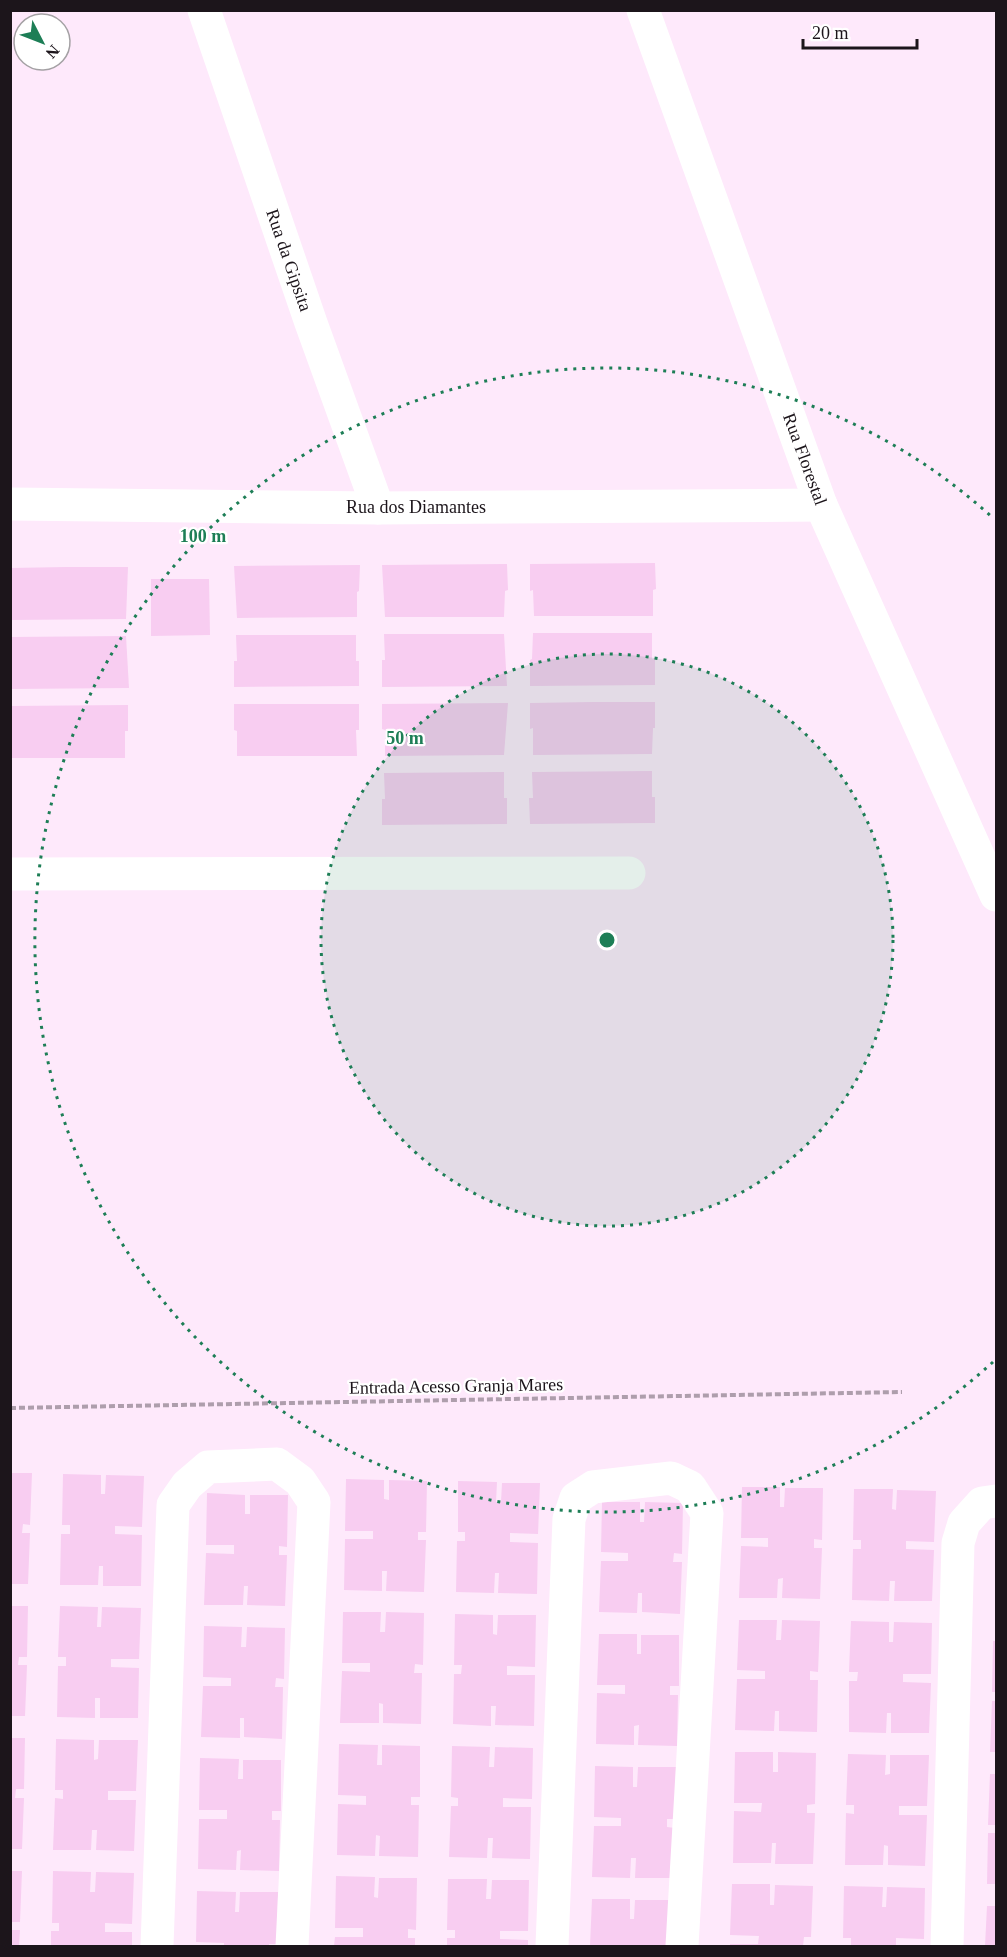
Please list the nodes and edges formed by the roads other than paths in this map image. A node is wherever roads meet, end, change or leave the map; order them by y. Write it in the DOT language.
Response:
graph roads {
  1 [pos="204,10"];
  2 [pos="643,10"];
  3 [pos="10,504"];
  4 [pos="822,505"];
  5 [pos="378,508"];
  6 [pos="629,873"];
  7 [pos="10,874"];
  8 [pos="996,896"];
  9 [pos="996,1501"];
  10 [pos="157,1947"];
  11 [pos="292,1947"];
  12 [pos="552,1947"];
  13 [pos="682,1947"];
  14 [pos="948,1947"];
  1 -- 5 [label="street, Rua da Gipsita"];
  2 -- 4 [label="street, Rua Florestal"];
  3 -- 5 [label="street, Rua dos Diamantes"];
  4 -- 5 [label="street, Rua dos Diamantes"];
  4 -- 8 [label="street, Rua Florestal"];
  6 -- 7 [label="street"];
  9 -- 14 [label="street"];
  10 -- 11 [label="street"];
  12 -- 13 [label="street"];
}
